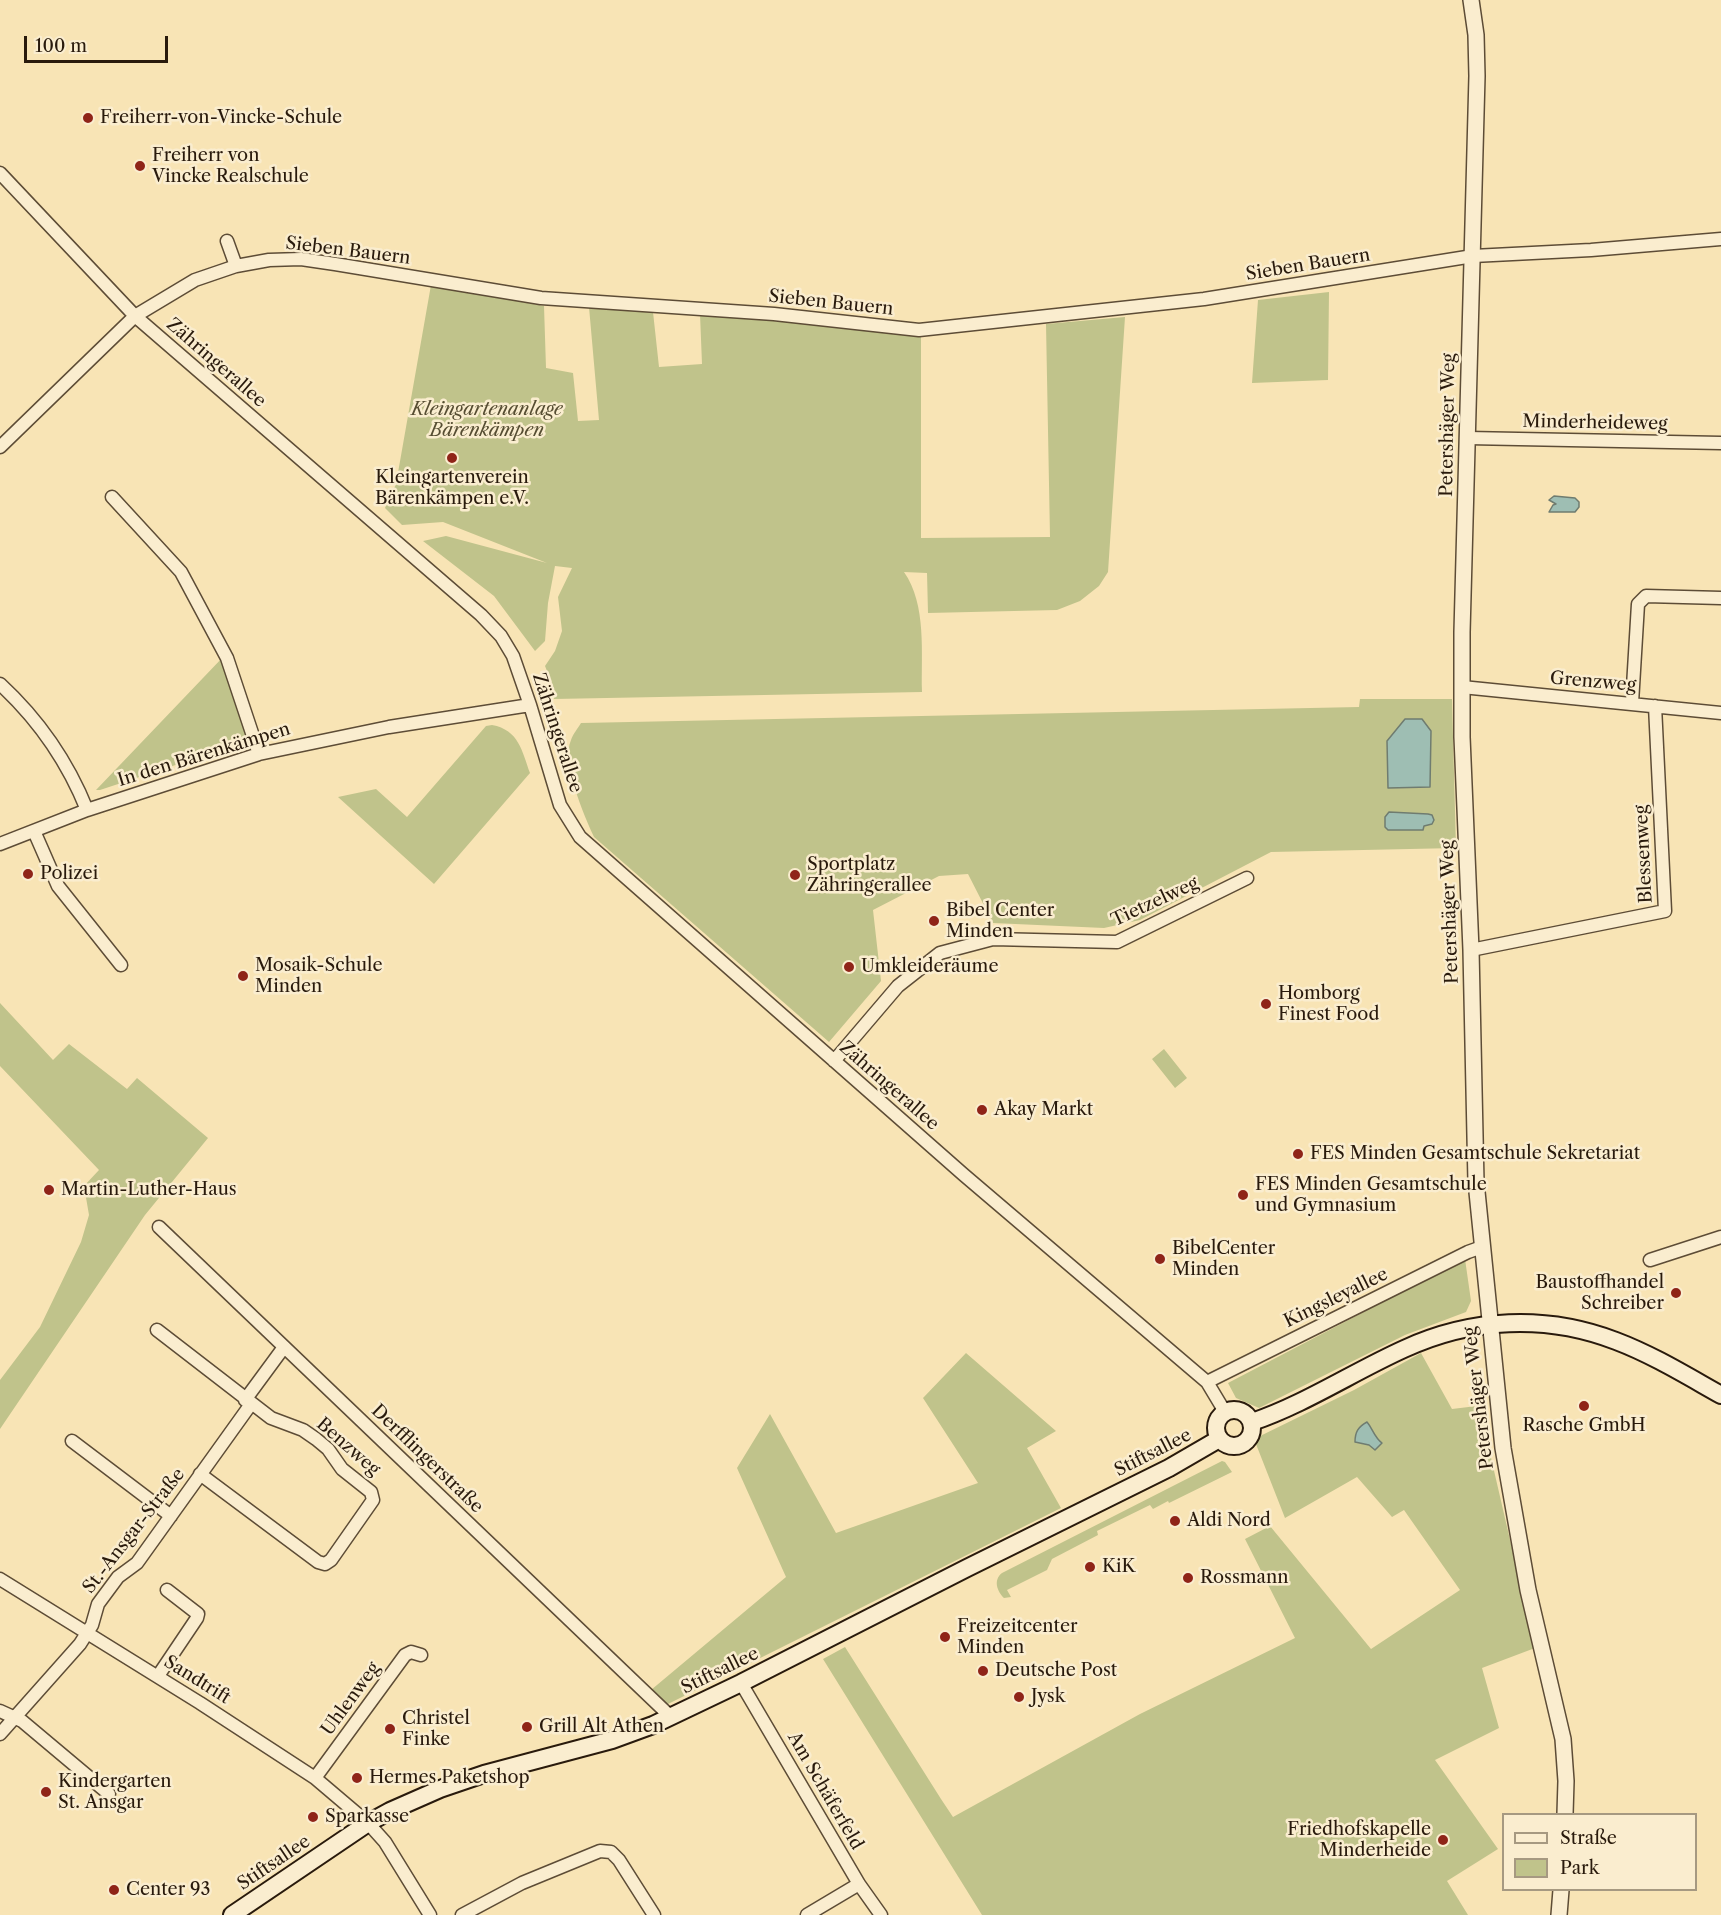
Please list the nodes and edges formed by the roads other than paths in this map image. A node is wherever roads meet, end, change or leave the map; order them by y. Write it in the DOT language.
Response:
graph roads {
  1 [pos="1471,0"];
  2 [pos="0,173"];
  3 [pos="1721,239"];
  4 [pos="227,241"];
  5 [pos="1473,256"];
  6 [pos="236,266"];
  7 [pos="135,316"];
  8 [pos="1468,438"];
  9 [pos="1721,444"];
  10 [pos="0,447"];
  11 [pos="112,496"];
  12 [pos="1721,598"];
  13 [pos="0,684"];
  14 [pos="1462,687"];
  15 [pos="1632,703"];
  16 [pos="530,705"];
  17 [pos="1655,706"];
  18 [pos="1721,713"];
  19 [pos="259,754"];
  20 [pos="87,810"];
  21 [pos="34,831"];
  22 [pos="0,844"];
  23 [pos="1247,878"];
  24 [pos="1472,950"];
  25 [pos="121,965"];
  26 [pos="834,1061"];
  27 [pos="159,1227"];
  28 [pos="1721,1237"];
  29 [pos="1482,1247"];
  30 [pos="1650,1260"];
  31 [pos="1489,1324"];
  32 [pos="157,1330"];
  33 [pos="284,1347"];
  34 [pos="1207,1382"];
  35 [pos="1721,1395"];
  36 [pos="248,1402"];
  37 [pos="1225,1412"];
  38 [pos="1252,1422"];
  39 [pos="1219,1439"];
  40 [pos="72,1441"];
  41 [pos="200,1474"];
  42 [pos="171,1516"];
  43 [pos="0,1579"];
  44 [pos="167,1590"];
  45 [pos="88,1632"];
  46 [pos="421,1655"];
  47 [pos="158,1677"];
  48 [pos="741,1683"];
  49 [pos="0,1711"];
  50 [pos="671,1717"];
  51 [pos="16,1718"];
  52 [pos="0,1734"];
  53 [pos="315,1778"];
  54 [pos="109,1794"];
  55 [pos="1564,1813"];
  56 [pos="368,1823"];
  57 [pos="859,1884"];
  58 [pos="1561,1891"];
  59 [pos="232,1915"];
  60 [pos="430,1915"];
  61 [pos="462,1915"];
  62 [pos="654,1915"];
  63 [pos="807,1915"];
  64 [pos="881,1915"];
  65 [pos="1559,1915"];
  1 -- 5 [label="street, Petershäger Weg"];
  2 -- 7 [label="street, Zähringerallee"];
  3 -- 5 [label="street, Sieben Bauern"];
  4 -- 6 [label="street"];
  5 -- 6 [label="street, Sieben Bauern"];
  5 -- 8 [label="street, Petershäger Weg"];
  6 -- 7 [label="street, Sieben Bauern"];
  7 -- 10 [label="street, Sieben Bauern"];
  7 -- 16 [label="street, Zähringerallee"];
  8 -- 9 [label="street, Minderheideweg"];
  8 -- 14 [label="street, Petershäger Weg"];
  11 -- 19 [label="street"];
  12 -- 15 [label="street"];
  13 -- 20 [label="street"];
  14 -- 15 [label="street, Grenzweg"];
  14 -- 24 [label="street, Petershäger Weg"];
  15 -- 17 [label="street, Grenzweg"];
  16 -- 19 [label="street, In den Bärenkämpen"];
  16 -- 26 [label="street, Zähringerallee"];
  17 -- 18 [label="street, Grenzweg"];
  17 -- 24 [label="street, Blessenweg"];
  19 -- 20 [label="street, In den Bärenkämpen"];
  20 -- 21 [label="street, In den Bärenkämpen"];
  21 -- 22 [label="street, In den Bärenkämpen"];
  21 -- 25 [label="street"];
  23 -- 26 [label="street, Tietzelweg"];
  24 -- 29 [label="street, Petershäger Weg"];
  26 -- 34 [label="street, Zähringerallee"];
  27 -- 33 [label="street, Derfflingerstraße"];
  28 -- 30 [label="street"];
  29 -- 31 [label="street, Petershäger Weg"];
  29 -- 34 [label="street, Kingsleyallee"];
  31 -- 35 [label="main road"];
  31 -- 38 [label="main road"];
  31 -- 55 [label="street, Petershäger Weg"];
  32 -- 36 [label="street, Benzweg"];
  33 -- 36 [label="street, St.-Ansgar-Straße"];
  33 -- 50 [label="street, Derfflingerstraße"];
  34 -- 37 [label="street, Zähringerallee"];
  36 -- 41 [label="street, St.-Ansgar-Straße"];
  36 -- 41 [label="street, Benzweg"];
  37 -- 38 [label="main road"];
  37 -- 39 [label="main road"];
  38 -- 39 [label="main road"];
  39 -- 48 [label="main road, Stiftsallee"];
  40 -- 42 [label="street"];
  41 -- 42 [label="street, St.-Ansgar-Straße"];
  42 -- 45 [label="street, St.-Ansgar-Straße"];
  43 -- 45 [label="street, Sandtrift"];
  44 -- 47 [label="street"];
  45 -- 47 [label="street, Sandtrift"];
  45 -- 51 [label="street, St.-Ansgar-Straße"];
  46 -- 53 [label="street, Uhlenweg"];
  47 -- 53 [label="street, Sandtrift"];
  48 -- 50 [label="main road, Stiftsallee"];
  48 -- 57 [label="street, Am Schäferfeld"];
  49 -- 51 [label="street"];
  50 -- 56 [label="main road, Stiftsallee"];
  51 -- 52 [label="street, St.-Ansgar-Straße"];
  51 -- 54 [label="street"];
  53 -- 56 [label="street, Sandtrift"];
  56 -- 59 [label="main road, Stiftsallee"];
  56 -- 60 [label="street, Sandtrift"];
  57 -- 63 [label="street"];
  57 -- 64 [label="street, Am Schäferfeld"];
  58 -- 65 [label="street"];
  61 -- 62 [label="street"];
}
